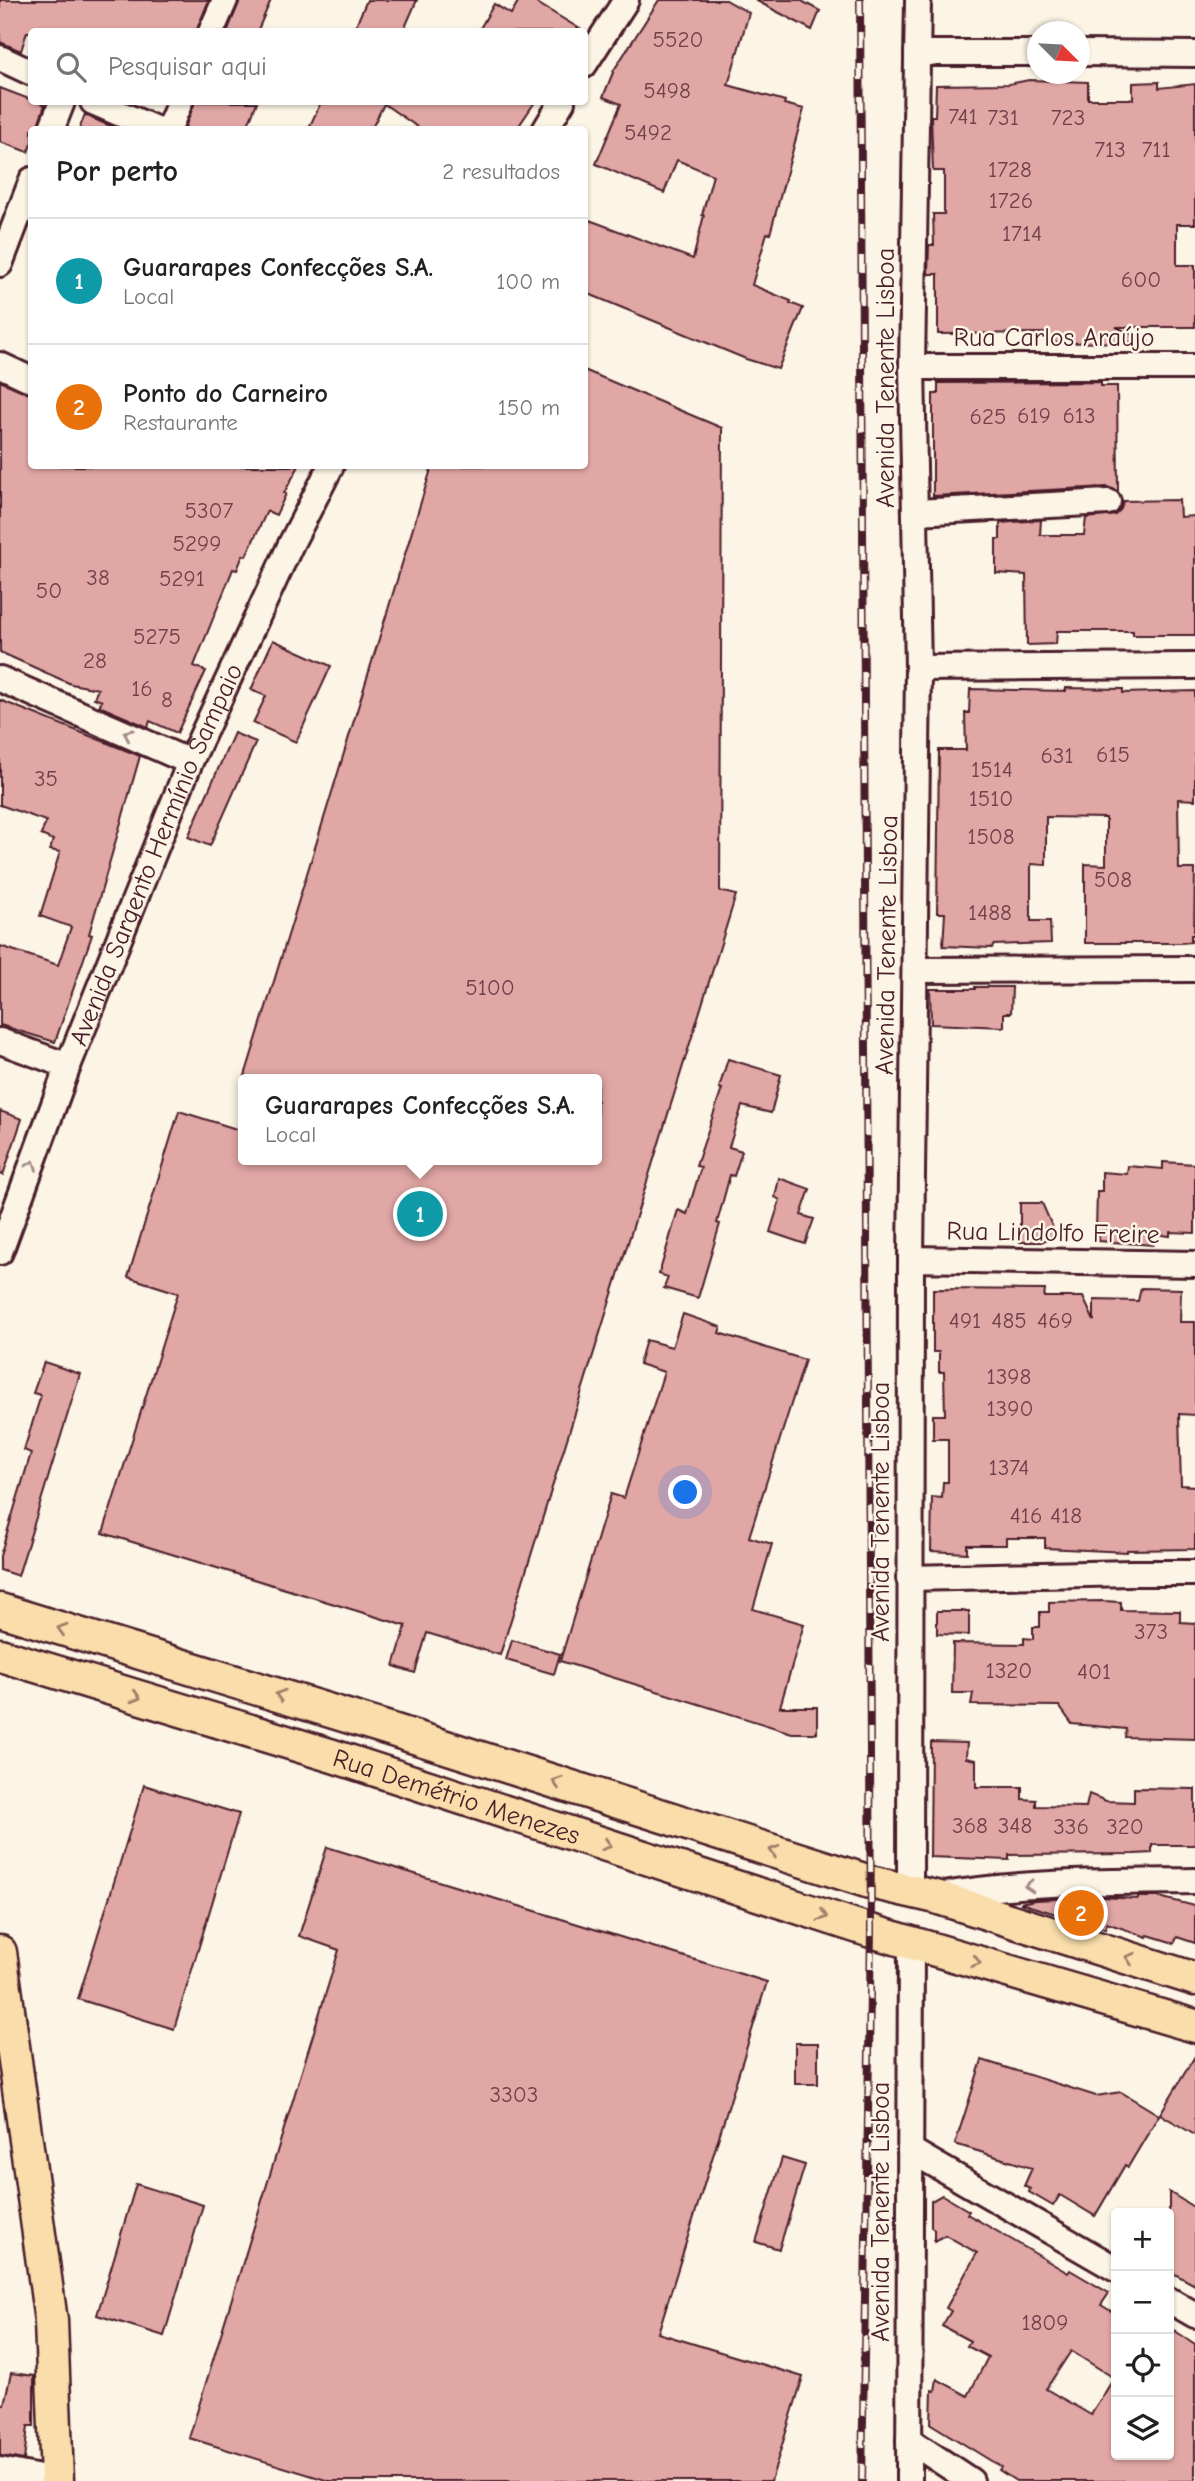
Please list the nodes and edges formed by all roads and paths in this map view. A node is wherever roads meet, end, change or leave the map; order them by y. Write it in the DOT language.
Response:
graph roads {
  1 [pos="225,0"];
  2 [pos="626,0"];
  3 [pos="918,0"];
  4 [pos="213,28"];
  5 [pos="917,53"];
  6 [pos="1027,53"];
  7 [pos="1090,53"];
  8 [pos="1195,54"];
  9 [pos="0,58"];
  10 [pos="588,59"];
  11 [pos="28,71"];
  12 [pos="61,105"];
  13 [pos="100,105"];
  14 [pos="179,105"];
  15 [pos="560,105"];
  16 [pos="53,126"];
  17 [pos="149,126"];
  18 [pos="170,126"];
  19 [pos="547,126"];
  20 [pos="28,190"];
  21 [pos="0,264"];
  22 [pos="0,365"];
  23 [pos="912,367"];
  24 [pos="1195,367"];
  25 [pos="28,378"];
  26 [pos="329,469"];
  27 [pos="1108,502"];
  28 [pos="916,512"];
  29 [pos="1195,666"];
  30 [pos="918,668"];
  31 [pos="0,679"];
  32 [pos="190,762"];
  33 [pos="1195,969"];
  34 [pos="916,970"];
  35 [pos="0,1041"];
  36 [pos="68,1066"];
  37 [pos="0,1252"];
  38 [pos="911,1259"];
  39 [pos="1195,1264"];
  40 [pos="1195,1573"];
  41 [pos="909,1578"];
  42 [pos="0,1610"];
  43 [pos="0,1656"];
  44 [pos="1195,1881"];
  45 [pos="923,1894"];
  46 [pos="911,1943"];
  47 [pos="0,1951"];
  48 [pos="1195,1979"];
  49 [pos="3,1992"];
  50 [pos="1195,2026"];
  51 [pos="910,2150"];
  52 [pos="1111,2266"];
  53 [pos="1174,2303"];
  54 [pos="1195,2315"];
  55 [pos="909,2440"];
  56 [pos="0,2470"];
  57 [pos="56,2481"];
  58 [pos="909,2481"];
  59 [pos="971,2481"];
  1 -- 4 [label="street"];
  2 -- 10 [label="street"];
  3 -- 5 [label="street, Avenida Tenente Lisboa"];
  5 -- 6 [label="street"];
  5 -- 23 [label="street, Avenida Tenente Lisboa"];
  7 -- 8 [label="street"];
  9 -- 11 [label="street"];
  12 -- 16 [label="street"];
  13 -- 17 [label="street"];
  14 -- 18 [label="street"];
  15 -- 19 [label="street"];
  20 -- 21 [label="street"];
  22 -- 25 [label="street"];
  23 -- 24 [label="street, Rua Carlos Araújo"];
  23 -- 28 [label="street, Avenida Tenente Lisboa"];
  26 -- 32 [label="street, Avenida Sargento Hermínio Sampaio"];
  27 -- 28 [label="street"];
  28 -- 30 [label="street, Avenida Tenente Lisboa"];
  29 -- 30 [label="street"];
  30 -- 34 [label="street, Avenida Tenente Lisboa"];
  32 -- 31 [label="street, one-way"];
  32 -- 36 [label="street, Avenida Sargento Hermínio Sampaio"];
  33 -- 34 [label="street"];
  34 -- 38 [label="street, Avenida Tenente Lisboa"];
  35 -- 36 [label="street"];
  37 -- 36 [label="street, Avenida Sargento Hermínio Sampaio, one-way"];
  38 -- 39 [label="street, Rua Lindolfo Freire"];
  38 -- 41 [label="street, Avenida Tenente Lisboa"];
  40 -- 41 [label="street"];
  41 -- 45 [label="street, Avenida Tenente Lisboa"];
  45 -- 42 [label="main road, Rua Demétrio Menezes, one-way"];
  43 -- 46 [label="main road, Rua Demétrio Menezes, one-way"];
  44 -- 45 [label="street, one-way"];
  48 -- 45 [label="main road, Rua Demétrio Menezes, one-way"];
  46 -- 50 [label="main road, Rua Demétrio Menezes, one-way"];
  46 -- 51 [label="street, Avenida Tenente Lisboa"];
  47 -- 49 [label="main road"];
  49 -- 57 [label="main road"];
  51 -- 52 [label="street"];
  51 -- 55 [label="street, Avenida Tenente Lisboa"];
  53 -- 54 [label="street"];
  55 -- 58 [label="street, Avenida Tenente Lisboa"];
  55 -- 59 [label="street"];
  56 -- 57 [label="street"];
}
